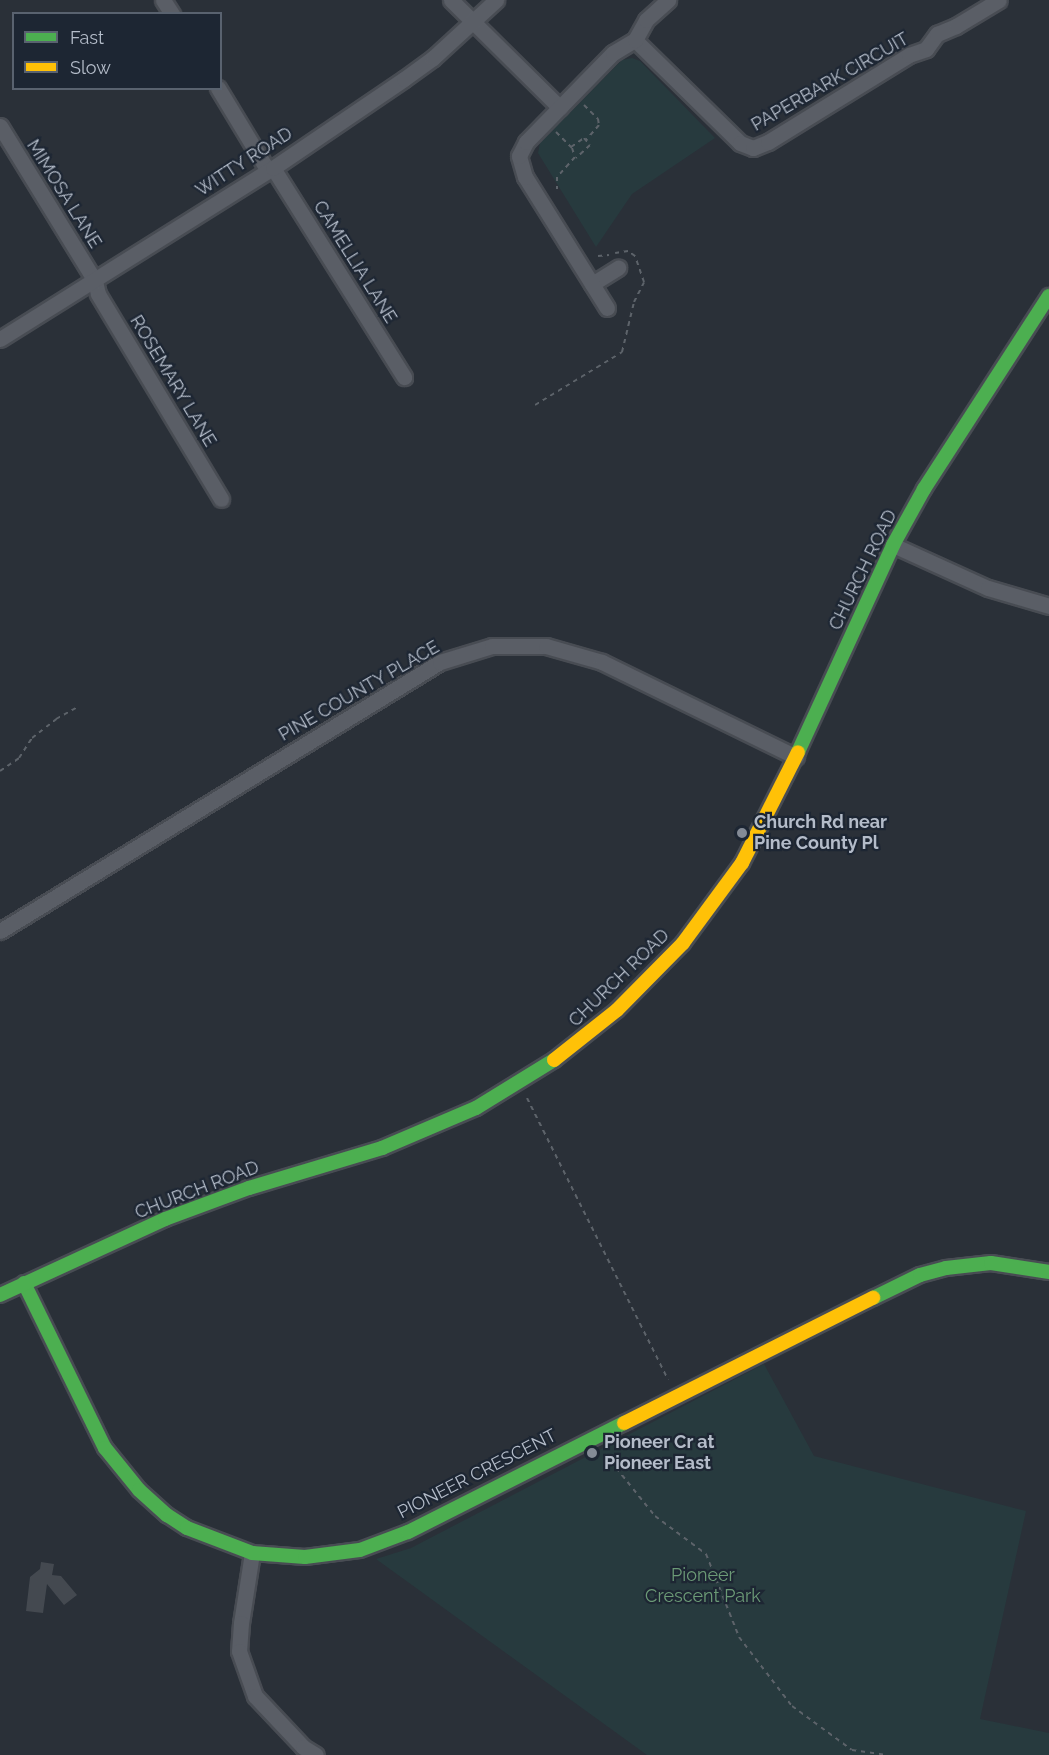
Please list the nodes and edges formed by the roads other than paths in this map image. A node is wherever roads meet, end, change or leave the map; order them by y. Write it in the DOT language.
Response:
graph roads {
  1 [pos="451,0"];
  2 [pos="496,0"];
  3 [pos="668,0"];
  4 [pos="999,0"];
  5 [pos="474,22"];
  6 [pos="635,40"];
  7 [pos="219,90"];
  8 [pos="560,108"];
  9 [pos="0,126"];
  10 [pos="271,170"];
  11 [pos="618,268"];
  12 [pos="95,281"];
  13 [pos="592,285"];
  14 [pos="1049,296"];
  15 [pos="607,308"];
  16 [pos="0,339"];
  17 [pos="404,377"];
  18 [pos="221,499"];
  19 [pos="893,545"];
  20 [pos="1049,606"];
  21 [pos="796,757"];
  22 [pos="0,931"];
  23 [pos="1049,1272"];
  24 [pos="24,1283"];
  25 [pos="0,1295"];
  26 [pos="252,1553"];
  27 [pos="316,1755"];
  1 -- 5 [label="street"];
  2 -- 5 [label="street, WITTY ROAD"];
  3 -- 6 [label="street"];
  4 -- 6 [label="street, PAPERBARK CIRCUIT"];
  5 -- 8 [label="street"];
  5 -- 10 [label="street, WITTY ROAD"];
  6 -- 8 [label="street"];
  7 -- 10 [label="street, CAMELLIA LANE"];
  8 -- 13 [label="street"];
  9 -- 12 [label="street, MIMOSA LANE"];
  10 -- 12 [label="street, WITTY ROAD"];
  10 -- 17 [label="street, CAMELLIA LANE"];
  11 -- 13 [label="street"];
  12 -- 16 [label="street, WITTY ROAD"];
  12 -- 18 [label="street, ROSEMARY LANE"];
  13 -- 15 [label="street"];
  14 -- 19 [label="main road, CHURCH ROAD"];
  19 -- 20 [label="street"];
  19 -- 21 [label="main road, CHURCH ROAD"];
  21 -- 22 [label="street, PINE COUNTY PLACE"];
  21 -- 24 [label="main road, CHURCH ROAD"];
  23 -- 26 [label="main road, PIONEER CRESCENT"];
  24 -- 25 [label="main road, CHURCH ROAD"];
  24 -- 26 [label="main road, PIONEER CRESCENT"];
  26 -- 27 [label="street"];
}
